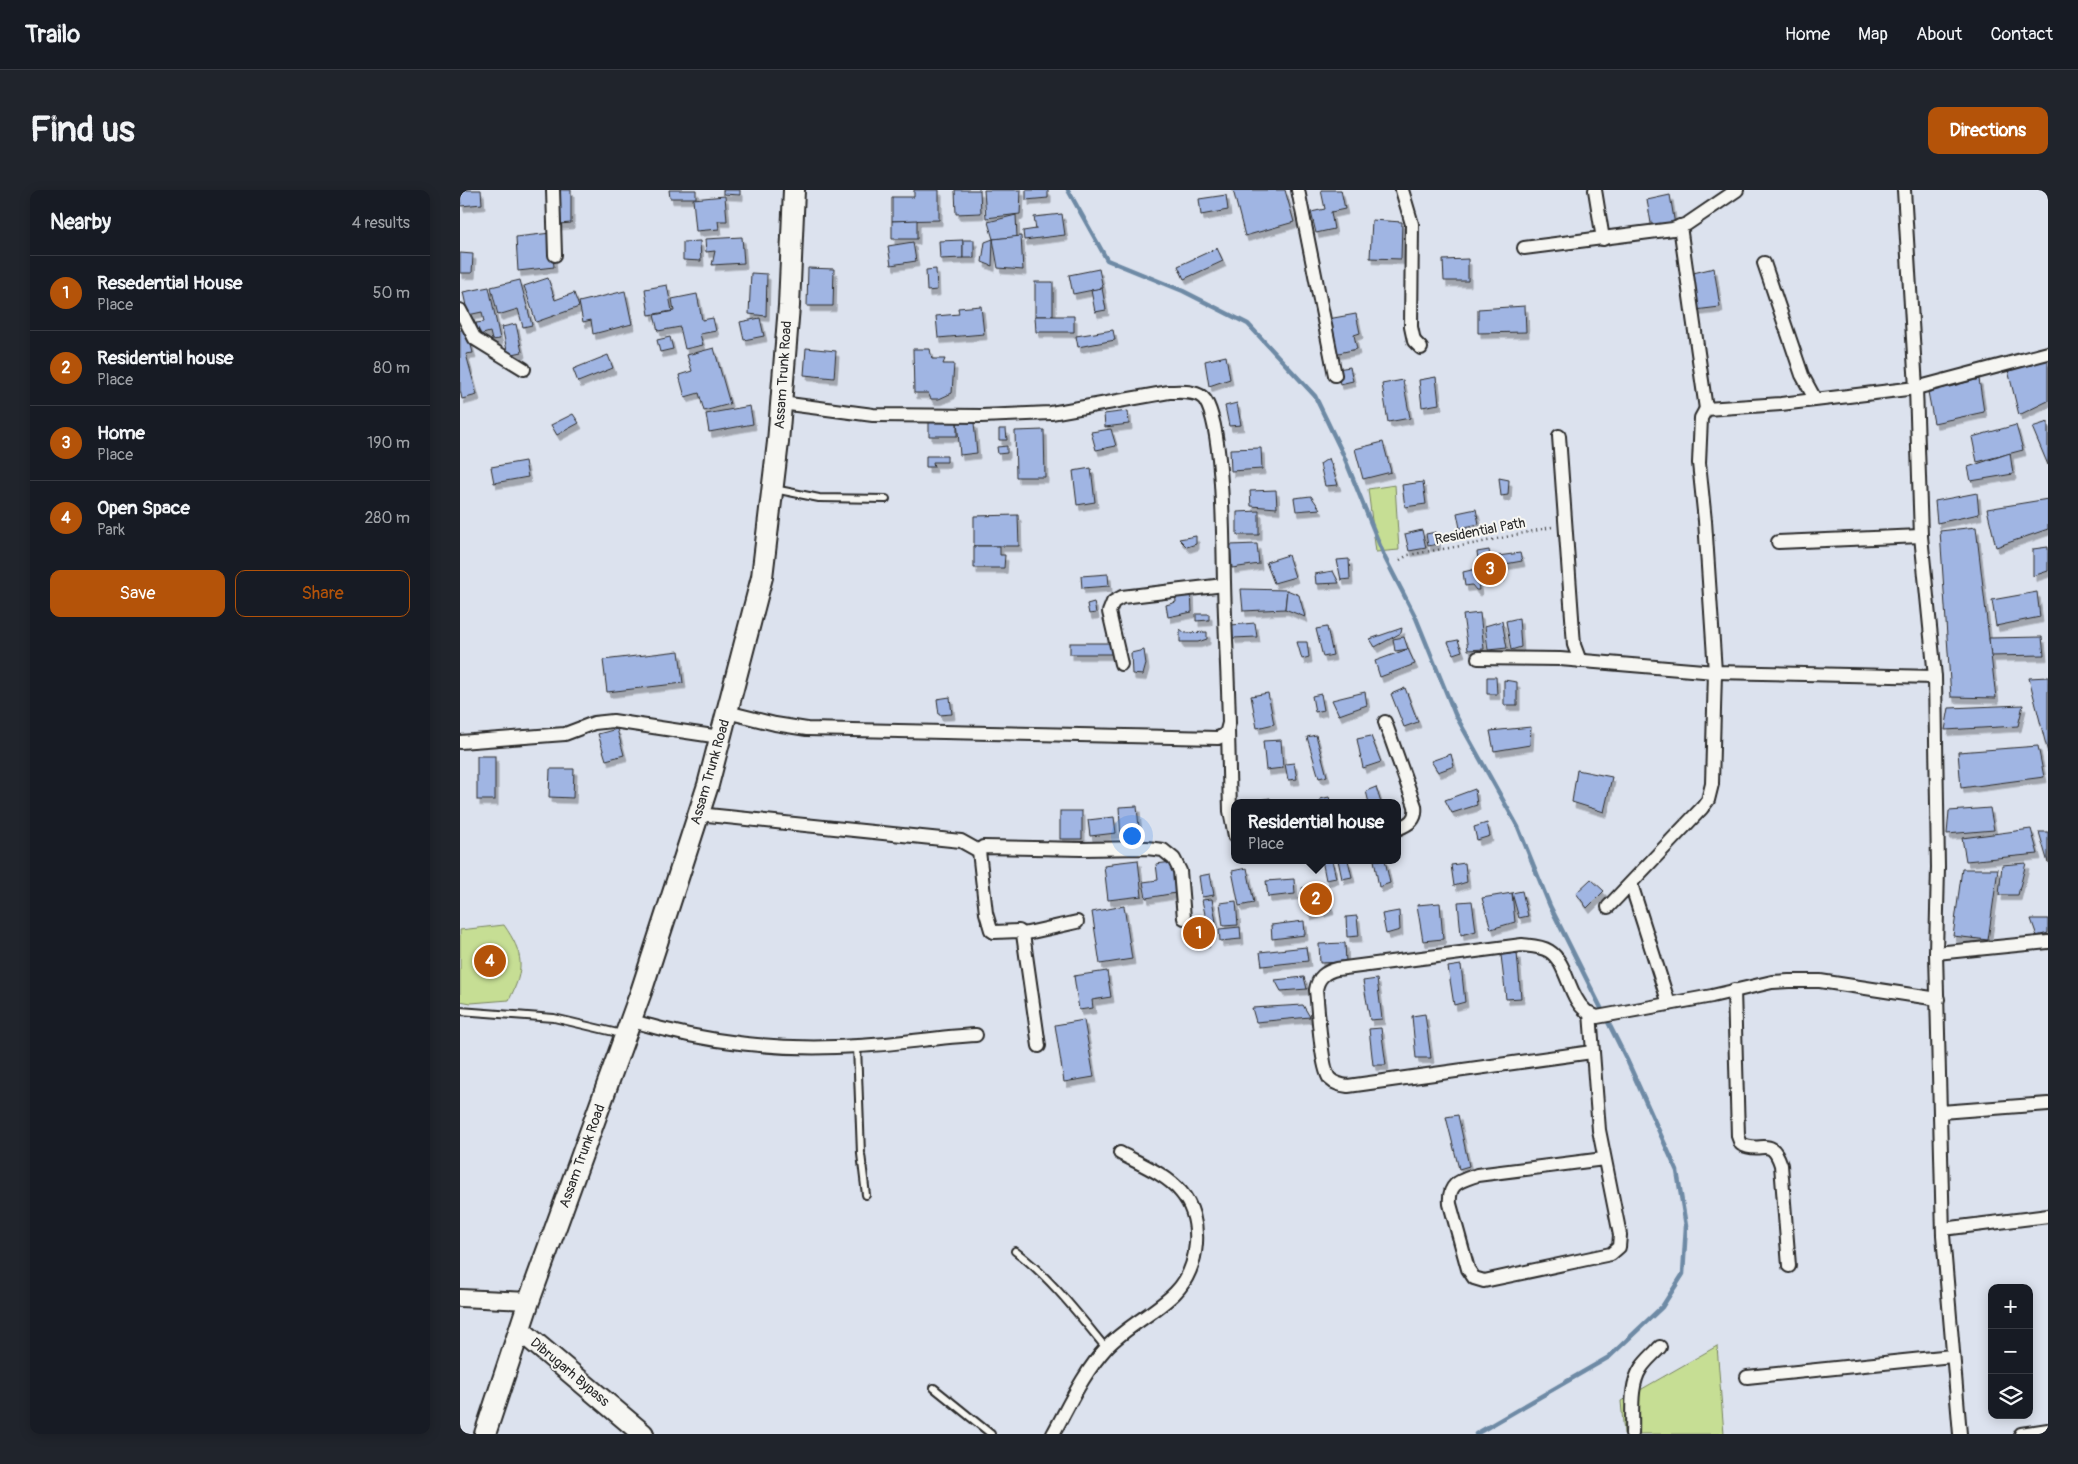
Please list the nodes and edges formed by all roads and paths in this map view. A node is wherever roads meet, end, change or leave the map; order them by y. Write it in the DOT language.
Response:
graph roads {
  1 [pos="553,190"];
  2 [pos="794,190"];
  3 [pos="1298,190"];
  4 [pos="1402,190"];
  5 [pos="1595,190"];
  6 [pos="1737,190"];
  7 [pos="1904,190"];
  8 [pos="1680,226"];
  9 [pos="1604,239"];
  10 [pos="1524,248"];
  11 [pos="555,255"];
  12 [pos="1764,263"];
  13 [pos="460,310"];
  14 [pos="1421,348"];
  15 [pos="2048,353"];
  16 [pos="524,369"];
  17 [pos="1335,375"];
  18 [pos="1916,388"];
  19 [pos="1815,399"];
  20 [pos="781,403"];
  21 [pos="1706,409"];
  22 [pos="1559,436"];
  23 [pos="773,488"];
  24 [pos="886,499"];
  25 [pos="1565,524"];
  26 [pos="1922,536"];
  27 [pos="1778,542"];
  28 [pos="1400,560"];
  29 [pos="1224,585"];
  30 [pos="1478,658"];
  31 [pos="1580,660"];
  32 [pos="1121,664"];
  33 [pos="1715,672"];
  34 [pos="1935,677"];
  35 [pos="727,712"];
  36 [pos="1385,722"];
  37 [pos="1228,731"];
  38 [pos="720,737"];
  39 [pos="460,742"];
  40 [pos="698,814"];
  41 [pos="1231,816"];
  42 [pos="1401,827"];
  43 [pos="979,851"];
  44 [pos="1631,884"];
  45 [pos="1608,907"];
  46 [pos="1184,918"];
  47 [pos="1077,922"];
  48 [pos="1022,934"];
  49 [pos="2048,942"];
  50 [pos="1936,953"];
  51 [pos="1734,990"];
  52 [pos="1938,999"];
  53 [pos="1669,1004"];
  54 [pos="460,1011"];
  55 [pos="1594,1015"];
  56 [pos="629,1028"];
  57 [pos="976,1035"];
  58 [pos="857,1046"];
  59 [pos="1039,1046"];
  60 [pos="1592,1052"];
  61 [pos="2048,1104"];
  62 [pos="1941,1112"];
  63 [pos="1120,1153"];
  64 [pos="1604,1159"];
  65 [pos="866,1195"];
  66 [pos="2048,1216"];
  67 [pos="1943,1229"];
  68 [pos="1015,1251"];
  69 [pos="1789,1266"];
  70 [pos="460,1298"];
  71 [pos="529,1301"];
  72 [pos="520,1330"];
  73 [pos="1660,1347"];
  74 [pos="1106,1348"];
  75 [pos="1952,1356"];
  76 [pos="1747,1377"];
  77 [pos="934,1388"];
  78 [pos="2048,1430"];
  79 [pos="485,1434"];
  80 [pos="643,1434"];
  81 [pos="991,1434"];
  82 [pos="1053,1434"];
  83 [pos="1632,1434"];
  84 [pos="1960,1434"];
  85 [pos="2021,1434"];
  1 -- 11 [label="street"];
  2 -- 20 [label="main road, Assam Trunk Road"];
  3 -- 17 [label="street"];
  4 -- 14 [label="street"];
  5 -- 9 [label="street"];
  6 -- 8 [label="street"];
  7 -- 18 [label="street"];
  8 -- 9 [label="street"];
  8 -- 21 [label="street"];
  9 -- 10 [label="street"];
  12 -- 19 [label="street"];
  13 -- 16 [label="street"];
  15 -- 18 [label="street"];
  18 -- 19 [label="street"];
  18 -- 26 [label="street"];
  19 -- 21 [label="street"];
  20 -- 23 [label="main road, Assam Trunk Road"];
  20 -- 29 [label="street"];
  21 -- 33 [label="street"];
  22 -- 25 [label="street"];
  23 -- 24 [label="lane"];
  23 -- 35 [label="main road, Assam Trunk Road"];
  25 -- 28 [label="path, Residential Path"];
  25 -- 31 [label="street"];
  26 -- 27 [label="street"];
  26 -- 34 [label="street"];
  29 -- 32 [label="street"];
  29 -- 37 [label="street"];
  30 -- 31 [label="street"];
  31 -- 33 [label="street"];
  33 -- 34 [label="street"];
  33 -- 44 [label="street"];
  34 -- 50 [label="street"];
  35 -- 37 [label="street"];
  35 -- 38 [label="main road, Assam Trunk Road"];
  36 -- 42 [label="street"];
  37 -- 41 [label="street"];
  38 -- 39 [label="street"];
  38 -- 40 [label="main road, Assam Trunk Road"];
  40 -- 43 [label="street"];
  40 -- 56 [label="main road, Assam Trunk Road"];
  43 -- 46 [label="street"];
  43 -- 48 [label="street"];
  44 -- 45 [label="street"];
  44 -- 53 [label="street"];
  47 -- 48 [label="street"];
  48 -- 59 [label="street"];
  49 -- 50 [label="street"];
  50 -- 52 [label="street"];
  51 -- 52 [label="street"];
  51 -- 53 [label="street"];
  51 -- 69 [label="street"];
  52 -- 62 [label="street"];
  53 -- 55 [label="street"];
  54 -- 56 [label="lane"];
  55 -- 60 [label="street"];
  55 -- 60 [label="street"];
  56 -- 58 [label="street"];
  56 -- 71 [label="main road, Assam Trunk Road"];
  57 -- 58 [label="street"];
  58 -- 65 [label="lane"];
  60 -- 64 [label="street"];
  61 -- 62 [label="street"];
  62 -- 67 [label="street"];
  63 -- 74 [label="street"];
  64 -- 64 [label="street"];
  66 -- 67 [label="street"];
  67 -- 75 [label="street"];
  68 -- 74 [label="lane"];
  70 -- 71 [label="street"];
  71 -- 72 [label="main road, Assam Trunk Road"];
  72 -- 79 [label="main road, Assam Trunk Road"];
  72 -- 80 [label="main road, Dibrugarh Bypass"];
  73 -- 83 [label="street"];
  74 -- 82 [label="street"];
  75 -- 76 [label="street"];
  75 -- 84 [label="street"];
  77 -- 81 [label="lane"];
  78 -- 85 [label="street"];
}
